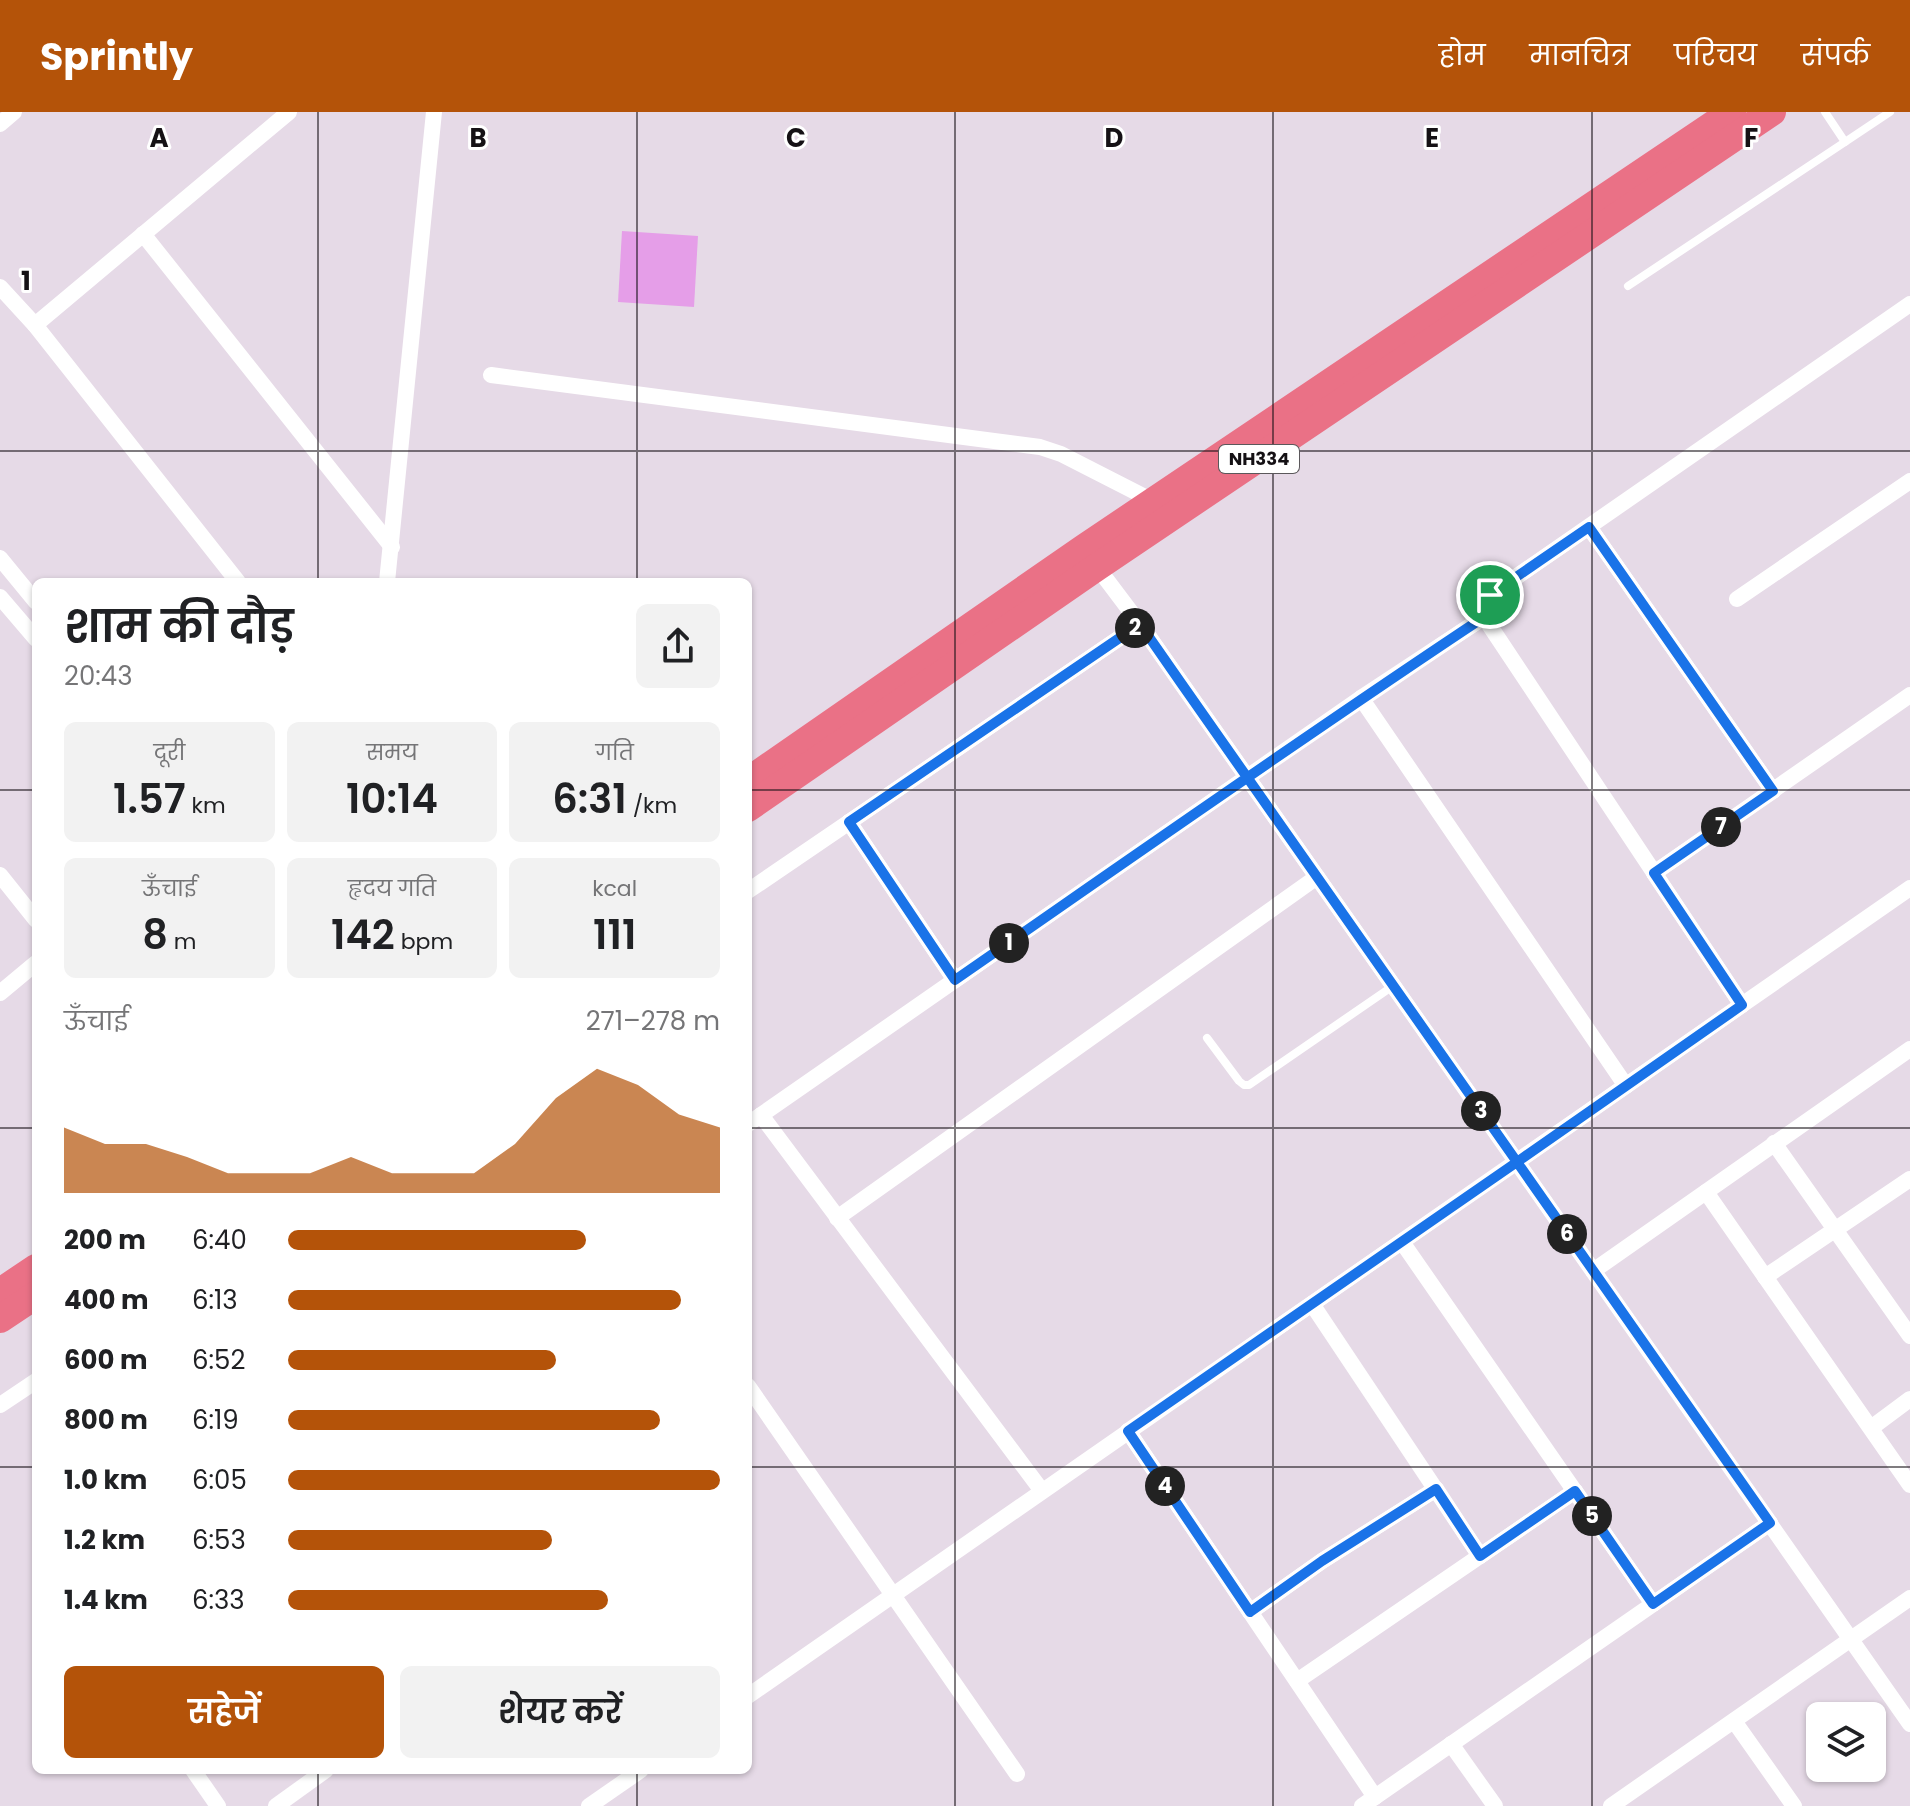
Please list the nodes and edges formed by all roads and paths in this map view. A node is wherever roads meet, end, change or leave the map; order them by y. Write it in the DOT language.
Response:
graph roads {
  1 [pos="14,112"];
  2 [pos="289,112"];
  3 [pos="434,112"];
  4 [pos="1732,112"];
  5 [pos="1772,112"];
  6 [pos="1825,112"];
  7 [pos="1890,112"];
  8 [pos="0,124"];
  9 [pos="1845,142"];
  10 [pos="143,234"];
  11 [pos="1628,286"];
  12 [pos="0,287"];
  13 [pos="1910,304"];
  14 [pos="35,325"];
  15 [pos="491,375"];
  16 [pos="1909,482"];
  17 [pos="1155,502"];
  18 [pos="1589,527"];
  19 [pos="392,547"];
  20 [pos="0,558"];
  21 [pos="1097,567"];
  22 [pos="235,578"];
  23 [pos="388,578"];
  24 [pos="0,597"];
  25 [pos="32,597"];
  26 [pos="1737,599"];
  27 [pos="1484,617"];
  28 [pos="1140,624"];
  29 [pos="32,634"];
  30 [pos="1910,695"];
  31 [pos="1361,698"];
  32 [pos="752,778"];
  33 [pos="1247,778"];
  34 [pos="1773,791"];
  35 [pos="752,805"];
  36 [pos="849,822"];
  37 [pos="1654,873"];
  38 [pos="0,875"];
  39 [pos="1317,877"];
  40 [pos="752,888"];
  41 [pos="1910,888"];
  42 [pos="32,915"];
  43 [pos="32,966"];
  44 [pos="955,980"];
  45 [pos="1393,986"];
  46 [pos="0,993"];
  47 [pos="1742,1005"];
  48 [pos="1207,1038"];
  49 [pos="1910,1049"];
  50 [pos="1626,1086"];
  51 [pos="754,1120"];
  52 [pos="1774,1143"];
  53 [pos="1517,1162"];
  54 [pos="1910,1179"];
  55 [pos="1706,1192"];
  56 [pos="837,1218"];
  57 [pos="1836,1229"];
  58 [pos="1402,1242"];
  59 [pos="32,1271"];
  60 [pos="1593,1271"];
  61 [pos="1765,1277"];
  62 [pos="0,1292"];
  63 [pos="32,1298"];
  64 [pos="1312,1304"];
  65 [pos="0,1319"];
  66 [pos="1910,1336"];
  67 [pos="32,1384"];
  68 [pos="752,1392"];
  69 [pos="1910,1399"];
  70 [pos="0,1405"];
  71 [pos="1871,1428"];
  72 [pos="1128,1431"];
  73 [pos="1910,1485"];
  74 [pos="1436,1489"];
  75 [pos="1042,1491"];
  76 [pos="1575,1491"];
  77 [pos="1770,1523"];
  78 [pos="1480,1556"];
  79 [pos="894,1594"];
  80 [pos="1910,1598"];
  81 [pos="1653,1604"];
  82 [pos="1250,1612"];
  83 [pos="1851,1640"];
  84 [pos="1297,1681"];
  85 [pos="752,1688"];
  86 [pos="1734,1721"];
  87 [pos="1910,1724"];
  88 [pos="1451,1744"];
  89 [pos="196,1774"];
  90 [pos="320,1774"];
  91 [pos="635,1774"];
  92 [pos="1017,1774"];
  93 [pos="1368,1801"];
  94 [pos="218,1806"];
  95 [pos="276,1806"];
  96 [pos="589,1806"];
  97 [pos="1495,1806"];
  98 [pos="1611,1806"];
  99 [pos="1794,1806"];
  1 -- 8 [label="street"];
  2 -- 10 [label="street"];
  3 -- 19 [label="street"];
  4 -- 17 [label="highway, NH334"];
  5 -- 21 [label="highway, NH334"];
  6 -- 9 [label="lane"];
  7 -- 9 [label="lane"];
  9 -- 11 [label="lane"];
  10 -- 14 [label="street"];
  10 -- 19 [label="street"];
  12 -- 14 [label="street"];
  13 -- 18 [label="street"];
  14 -- 22 [label="street"];
  15 -- 17 [label="street"];
  16 -- 26 [label="street"];
  17 -- 32 [label="highway, NH334"];
  18 -- 27 [label="street"];
  18 -- 34 [label="street"];
  19 -- 23 [label="street"];
  20 -- 25 [label="street"];
  21 -- 28 [label="street"];
  21 -- 35 [label="highway, NH334"];
  24 -- 29 [label="street"];
  27 -- 31 [label="street"];
  27 -- 37 [label="street"];
  28 -- 33 [label="street"];
  28 -- 36 [label="street"];
  30 -- 34 [label="street"];
  31 -- 33 [label="street"];
  31 -- 50 [label="street"];
  33 -- 39 [label="street"];
  33 -- 44 [label="street"];
  34 -- 37 [label="street"];
  36 -- 40 [label="street"];
  36 -- 44 [label="street"];
  37 -- 47 [label="street"];
  38 -- 42 [label="street"];
  39 -- 45 [label="street"];
  39 -- 56 [label="street"];
  41 -- 47 [label="street"];
  43 -- 46 [label="street"];
  44 -- 51 [label="street"];
  45 -- 48 [label="lane"];
  45 -- 53 [label="street"];
  47 -- 50 [label="street"];
  49 -- 52 [label="street"];
  50 -- 53 [label="street"];
  51 -- 56 [label="street"];
  52 -- 55 [label="street"];
  52 -- 57 [label="street"];
  53 -- 58 [label="street"];
  53 -- 60 [label="street"];
  54 -- 57 [label="street"];
  55 -- 60 [label="street"];
  55 -- 61 [label="street"];
  56 -- 75 [label="street"];
  57 -- 61 [label="street"];
  57 -- 66 [label="street"];
  58 -- 64 [label="street"];
  58 -- 76 [label="street"];
  59 -- 62 [label="highway"];
  60 -- 77 [label="street"];
  61 -- 71 [label="street"];
  63 -- 65 [label="highway"];
  64 -- 72 [label="street"];
  64 -- 74 [label="street"];
  67 -- 70 [label="street"];
  68 -- 79 [label="street"];
  69 -- 71 [label="street"];
  71 -- 73 [label="street"];
  72 -- 75 [label="street"];
  72 -- 82 [label="street"];
  74 -- 78 [label="street"];
  74 -- 82 [label="street"];
  75 -- 79 [label="street"];
  76 -- 78 [label="street"];
  76 -- 81 [label="street"];
  77 -- 81 [label="street"];
  77 -- 83 [label="street"];
  78 -- 84 [label="street"];
  79 -- 85 [label="street"];
  79 -- 92 [label="street"];
  80 -- 83 [label="street"];
  81 -- 88 [label="street"];
  82 -- 84 [label="street"];
  83 -- 86 [label="street"];
  83 -- 87 [label="street"];
  84 -- 93 [label="street"];
  86 -- 98 [label="street"];
  86 -- 99 [label="street"];
  88 -- 93 [label="street"];
  88 -- 97 [label="street"];
  89 -- 94 [label="street"];
  90 -- 95 [label="street"];
  91 -- 96 [label="street"];
}
